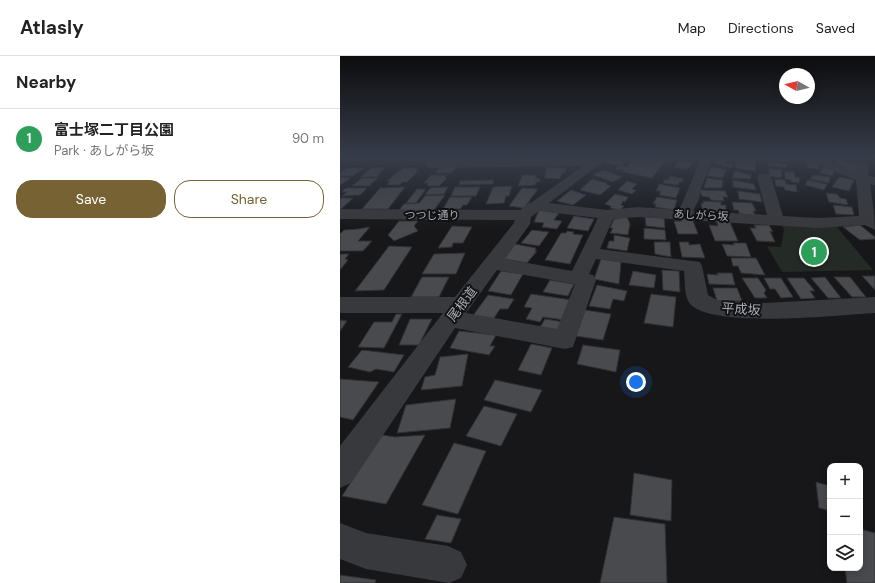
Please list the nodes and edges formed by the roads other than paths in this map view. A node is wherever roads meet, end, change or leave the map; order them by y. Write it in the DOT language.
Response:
graph roads {
  1 [pos="569,182"];
  2 [pos="697,182"];
  3 [pos="765,182"];
  4 [pos="866,182"];
  5 [pos="529,211"];
  6 [pos="346,214"];
  7 [pos="684,214"];
  8 [pos="607,215"];
  9 [pos="776,220"];
  10 [pos="872,222"];
  11 [pos="340,227"];
  12 [pos="590,252"];
  13 [pos="493,263"];
  14 [pos="578,278"];
  15 [pos="340,305"];
  16 [pos="875,305"];
  17 [pos="456,312"];
  18 [pos="340,472"];
  19 [pos="340,541"];
  20 [pos="448,565"];
  1 -- 5 [label="street, 尾根道"];
  2 -- 7 [label="street"];
  3 -- 9 [label="street"];
  4 -- 10 [label="street"];
  5 -- 6 [label="street, つつじ通り"];
  5 -- 8 [label="street, あしがら坂"];
  5 -- 13 [label="street, 尾根道"];
  6 -- 11 [label="street"];
  7 -- 8 [label="street, あしがら坂"];
  7 -- 9 [label="street, あしがら坂"];
  8 -- 12 [label="street"];
  9 -- 10 [label="street, あしがら坂"];
  12 -- 14 [label="street"];
  12 -- 16 [label="street, 平成坂"];
  13 -- 14 [label="street"];
  13 -- 17 [label="street, 尾根道"];
  14 -- 17 [label="street"];
  15 -- 17 [label="street"];
  17 -- 18 [label="street, 尾根道"];
  19 -- 20 [label="street"];
}
